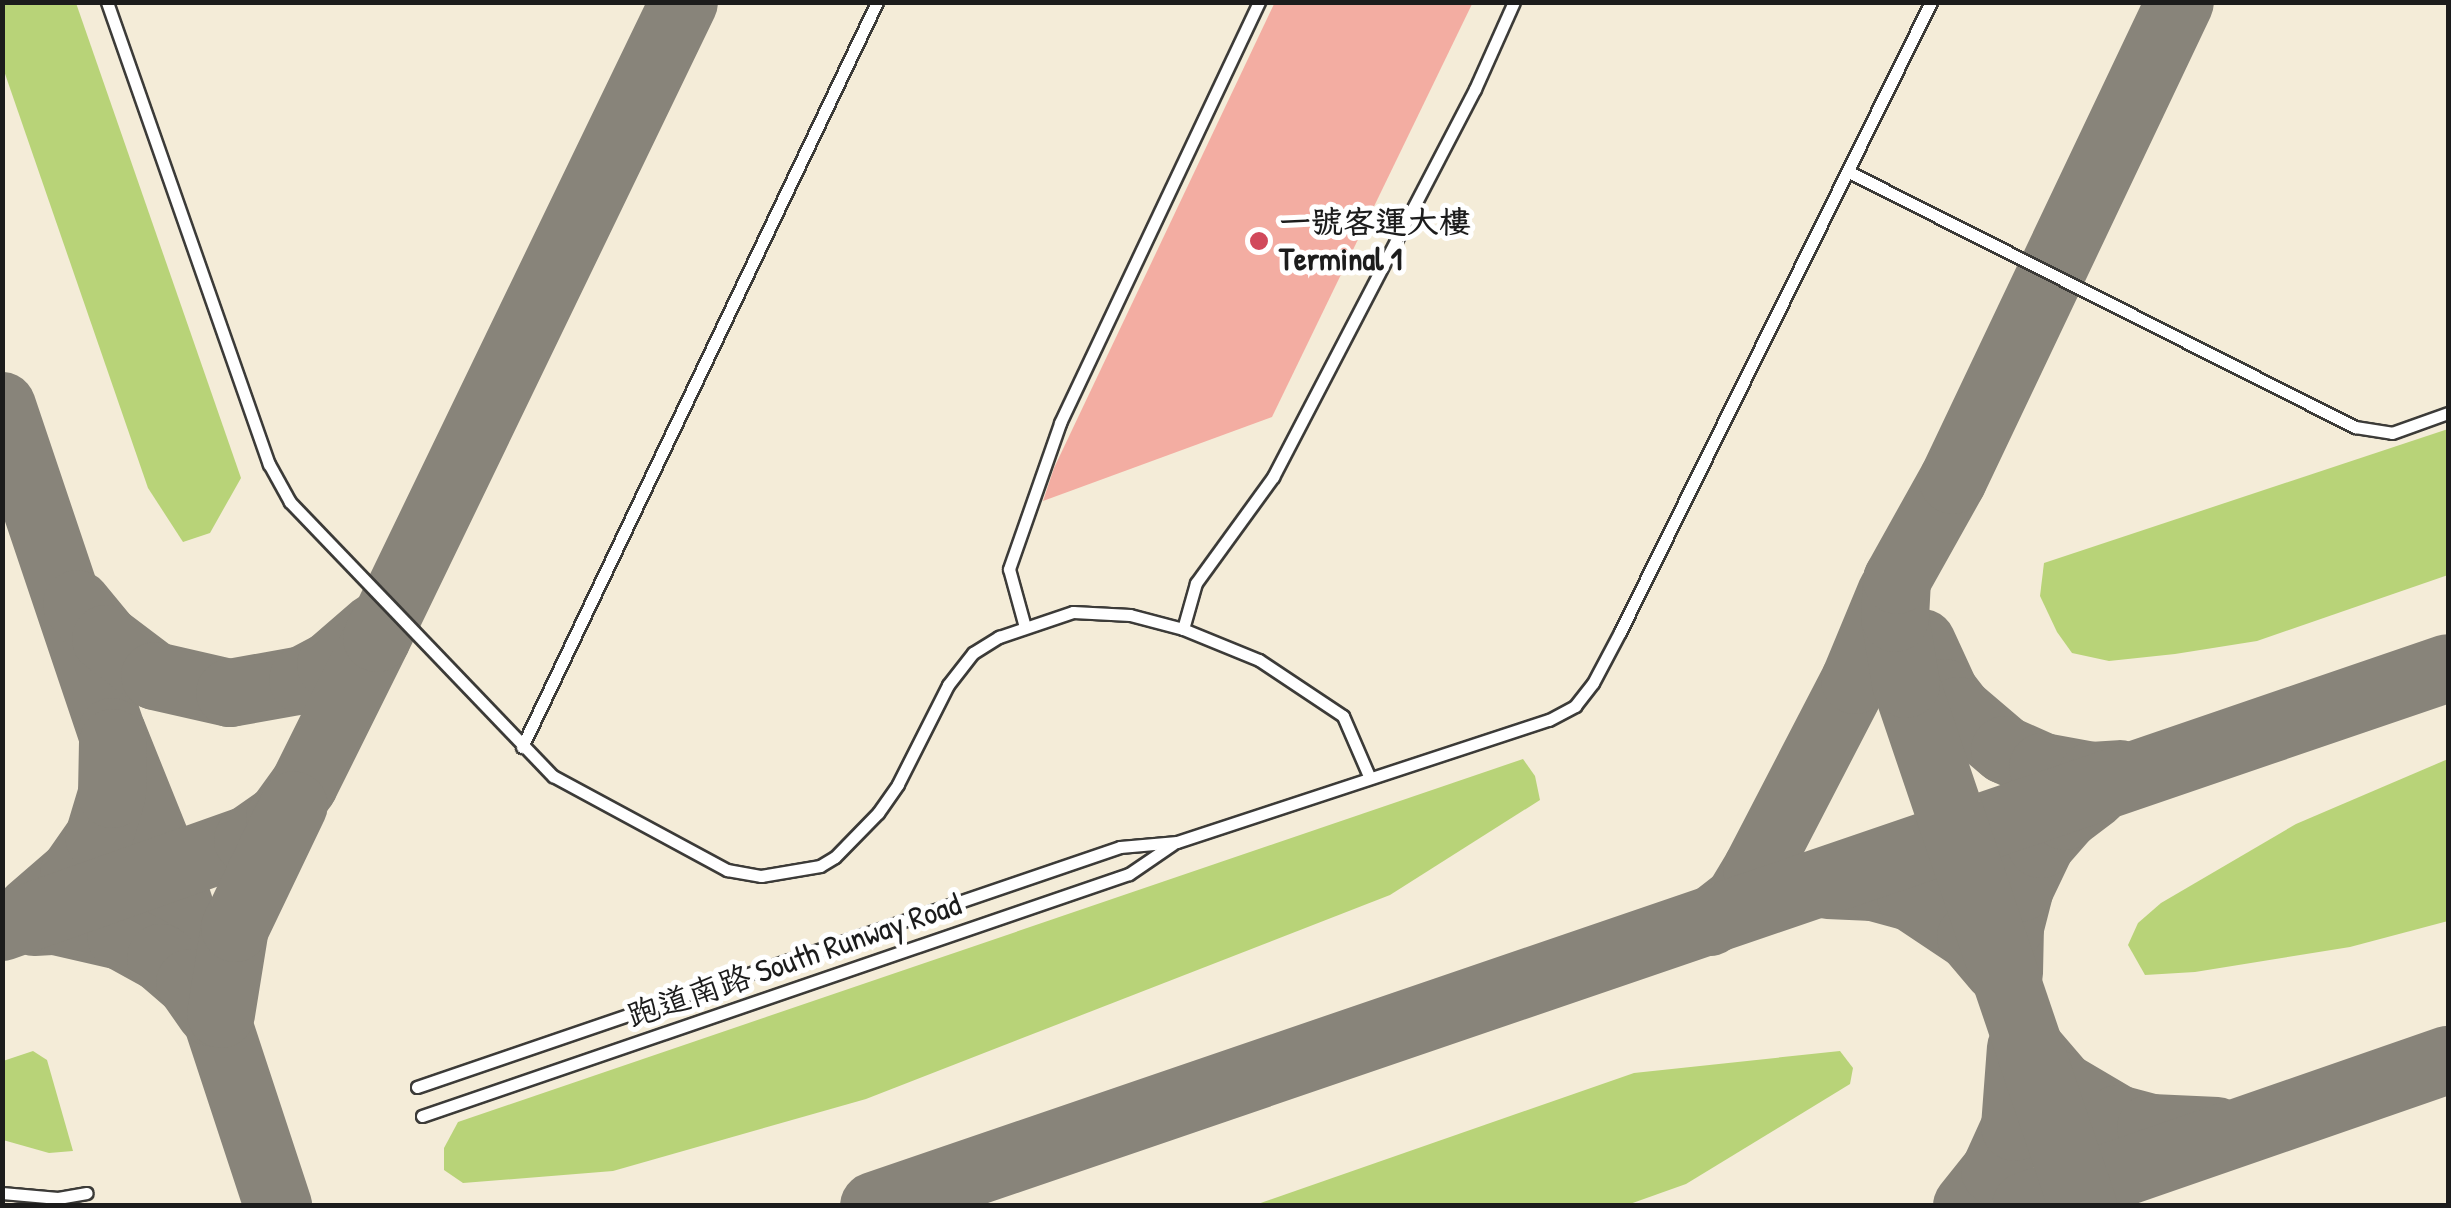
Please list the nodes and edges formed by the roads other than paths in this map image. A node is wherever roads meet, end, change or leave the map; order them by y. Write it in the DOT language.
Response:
graph roads {
  1 [pos="107,2"];
  2 [pos="877,2"];
  3 [pos="1259,2"];
  4 [pos="1514,2"];
  5 [pos="1930,2"];
  6 [pos="1849,172"];
  7 [pos="2448,413"];
  8 [pos="1025,627"];
  9 [pos="1184,630"];
  10 [pos="522,747"];
  11 [pos="1369,776"];
  12 [pos="1176,842"];
  13 [pos="417,1087"];
  14 [pos="422,1116"];
  15 [pos="87,1192"];
  16 [pos="2,1193"];
  17 [pos="23,1206"];
  1 -- 10 [label="lane"];
  2 -- 10 [label="lane"];
  3 -- 8 [label="lane"];
  4 -- 9 [label="lane"];
  5 -- 6 [label="lane, 跑道南路 South Runway Road"];
  6 -- 7 [label="lane"];
  6 -- 11 [label="lane, 跑道南路 South Runway Road"];
  8 -- 9 [label="lane"];
  8 -- 10 [label="lane"];
  9 -- 11 [label="lane"];
  11 -- 12 [label="lane, 跑道南路 South Runway Road"];
  12 -- 13 [label="lane, 跑道南路 South Runway Road"];
  12 -- 14 [label="lane, 跑道南路 South Runway Road"];
  15 -- 16 [label="lane"];
  16 -- 17 [label="lane"];
}
